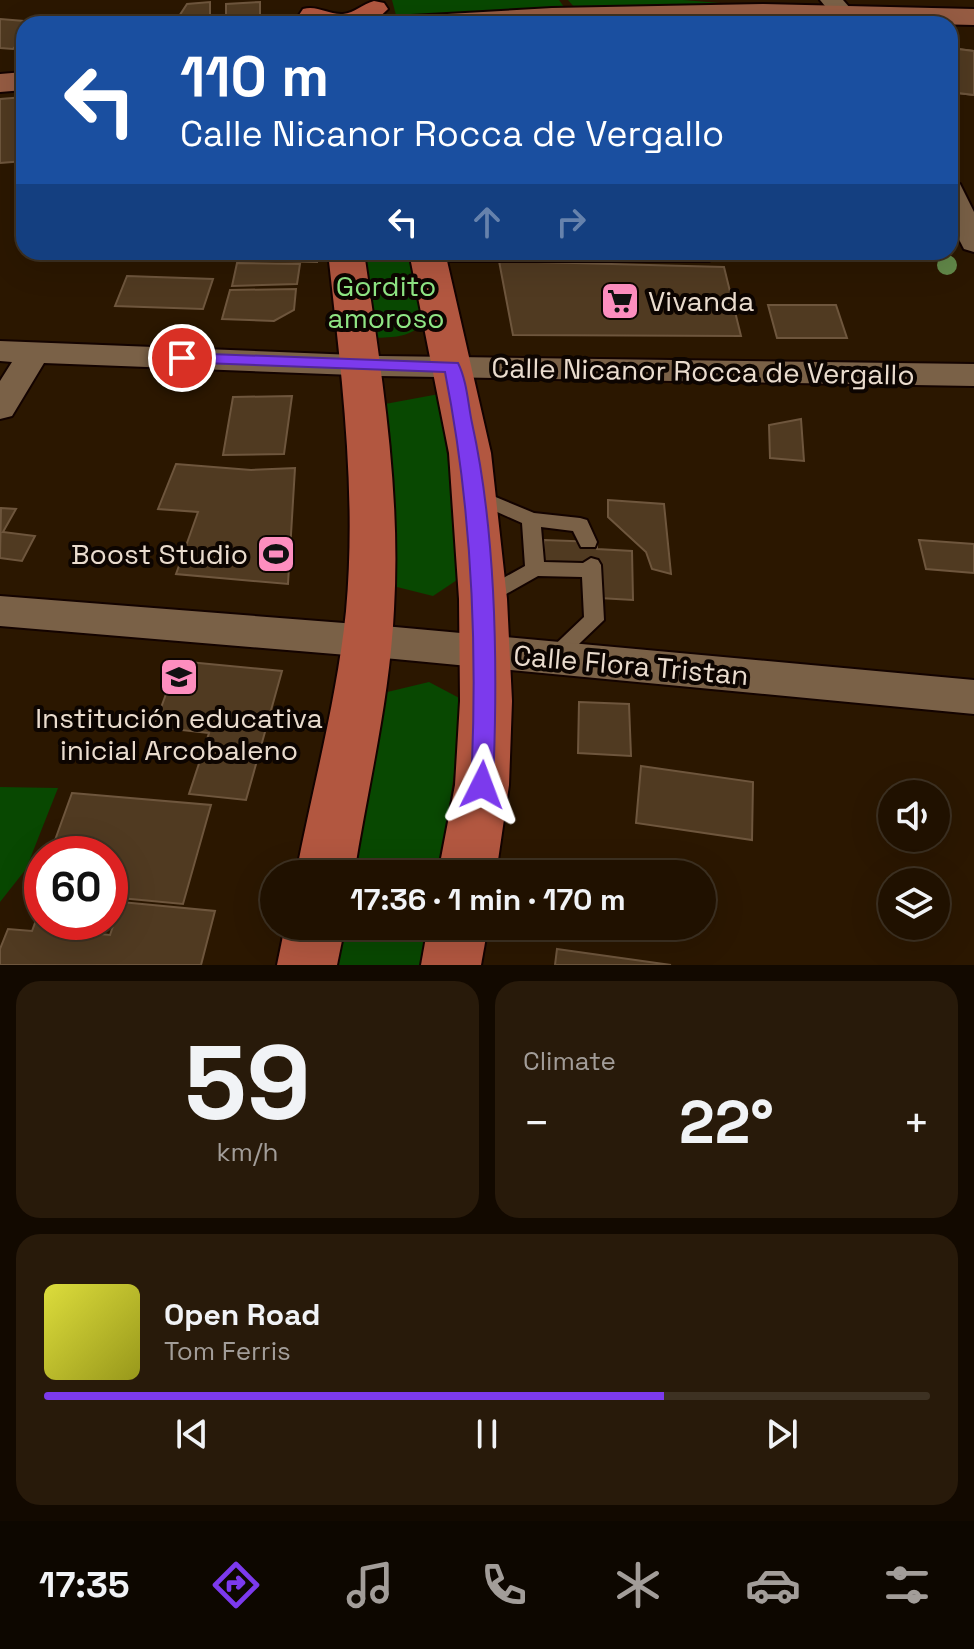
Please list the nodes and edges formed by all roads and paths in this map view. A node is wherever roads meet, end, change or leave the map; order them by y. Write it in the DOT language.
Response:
graph roads {
  1 [pos="842,12"];
  2 [pos="556,16"];
  3 [pos="948,16"];
  4 [pos="958,208"];
  5 [pos="974,243"];
  6 [pos="347,260"];
  7 [pos="428,260"];
  8 [pos="0,351"];
  9 [pos="34,352"];
  10 [pos="360,366"];
  11 [pos="452,367"];
  12 [pos="974,375"];
  13 [pos="0,408"];
  14 [pos="474,494"];
  15 [pos="531,519"];
  16 [pos="588,542"];
  17 [pos="535,569"];
  18 [pos="483,599"];
  19 [pos="0,611"];
  20 [pos="367,640"];
  21 [pos="484,651"];
  22 [pos="552,657"];
  23 [pos="974,697"];
  24 [pos="328,860"];
  25 [pos="469,860"];
  26 [pos="312,940"];
  27 [pos="455,940"];
  28 [pos="307,965"];
  29 [pos="451,965"];
  1 -- 2 [label="main road"];
  1 -- 3 [label="main road"];
  4 -- 5 [label="street"];
  6 -- 10 [label="main road"];
  7 -- 11 [label="main road"];
  8 -- 9 [label="street, Calle Nicanor Rocca de Vergallo"];
  9 -- 10 [label="street, Calle Nicanor Rocca de Vergallo"];
  9 -- 13 [label="street"];
  10 -- 11 [label="street, Calle Nicanor Rocca de Vergallo"];
  10 -- 20 [label="main road"];
  11 -- 12 [label="street, Calle Nicanor Rocca de Vergallo"];
  11 -- 14 [label="main road"];
  14 -- 15 [label="lane"];
  14 -- 18 [label="main road"];
  15 -- 16 [label="lane"];
  15 -- 17 [label="lane"];
  17 -- 18 [label="lane"];
  17 -- 22 [label="lane"];
  18 -- 21 [label="main road"];
  19 -- 20 [label="street, Calle Flora Tristan"];
  20 -- 21 [label="street, Calle Flora Tristan"];
  20 -- 24 [label="main road"];
  21 -- 22 [label="street, Calle Flora Tristan"];
  21 -- 25 [label="main road"];
  22 -- 23 [label="street, Calle Flora Tristan"];
  26 -- 28 [label="main road"];
  27 -- 29 [label="main road"];
}
